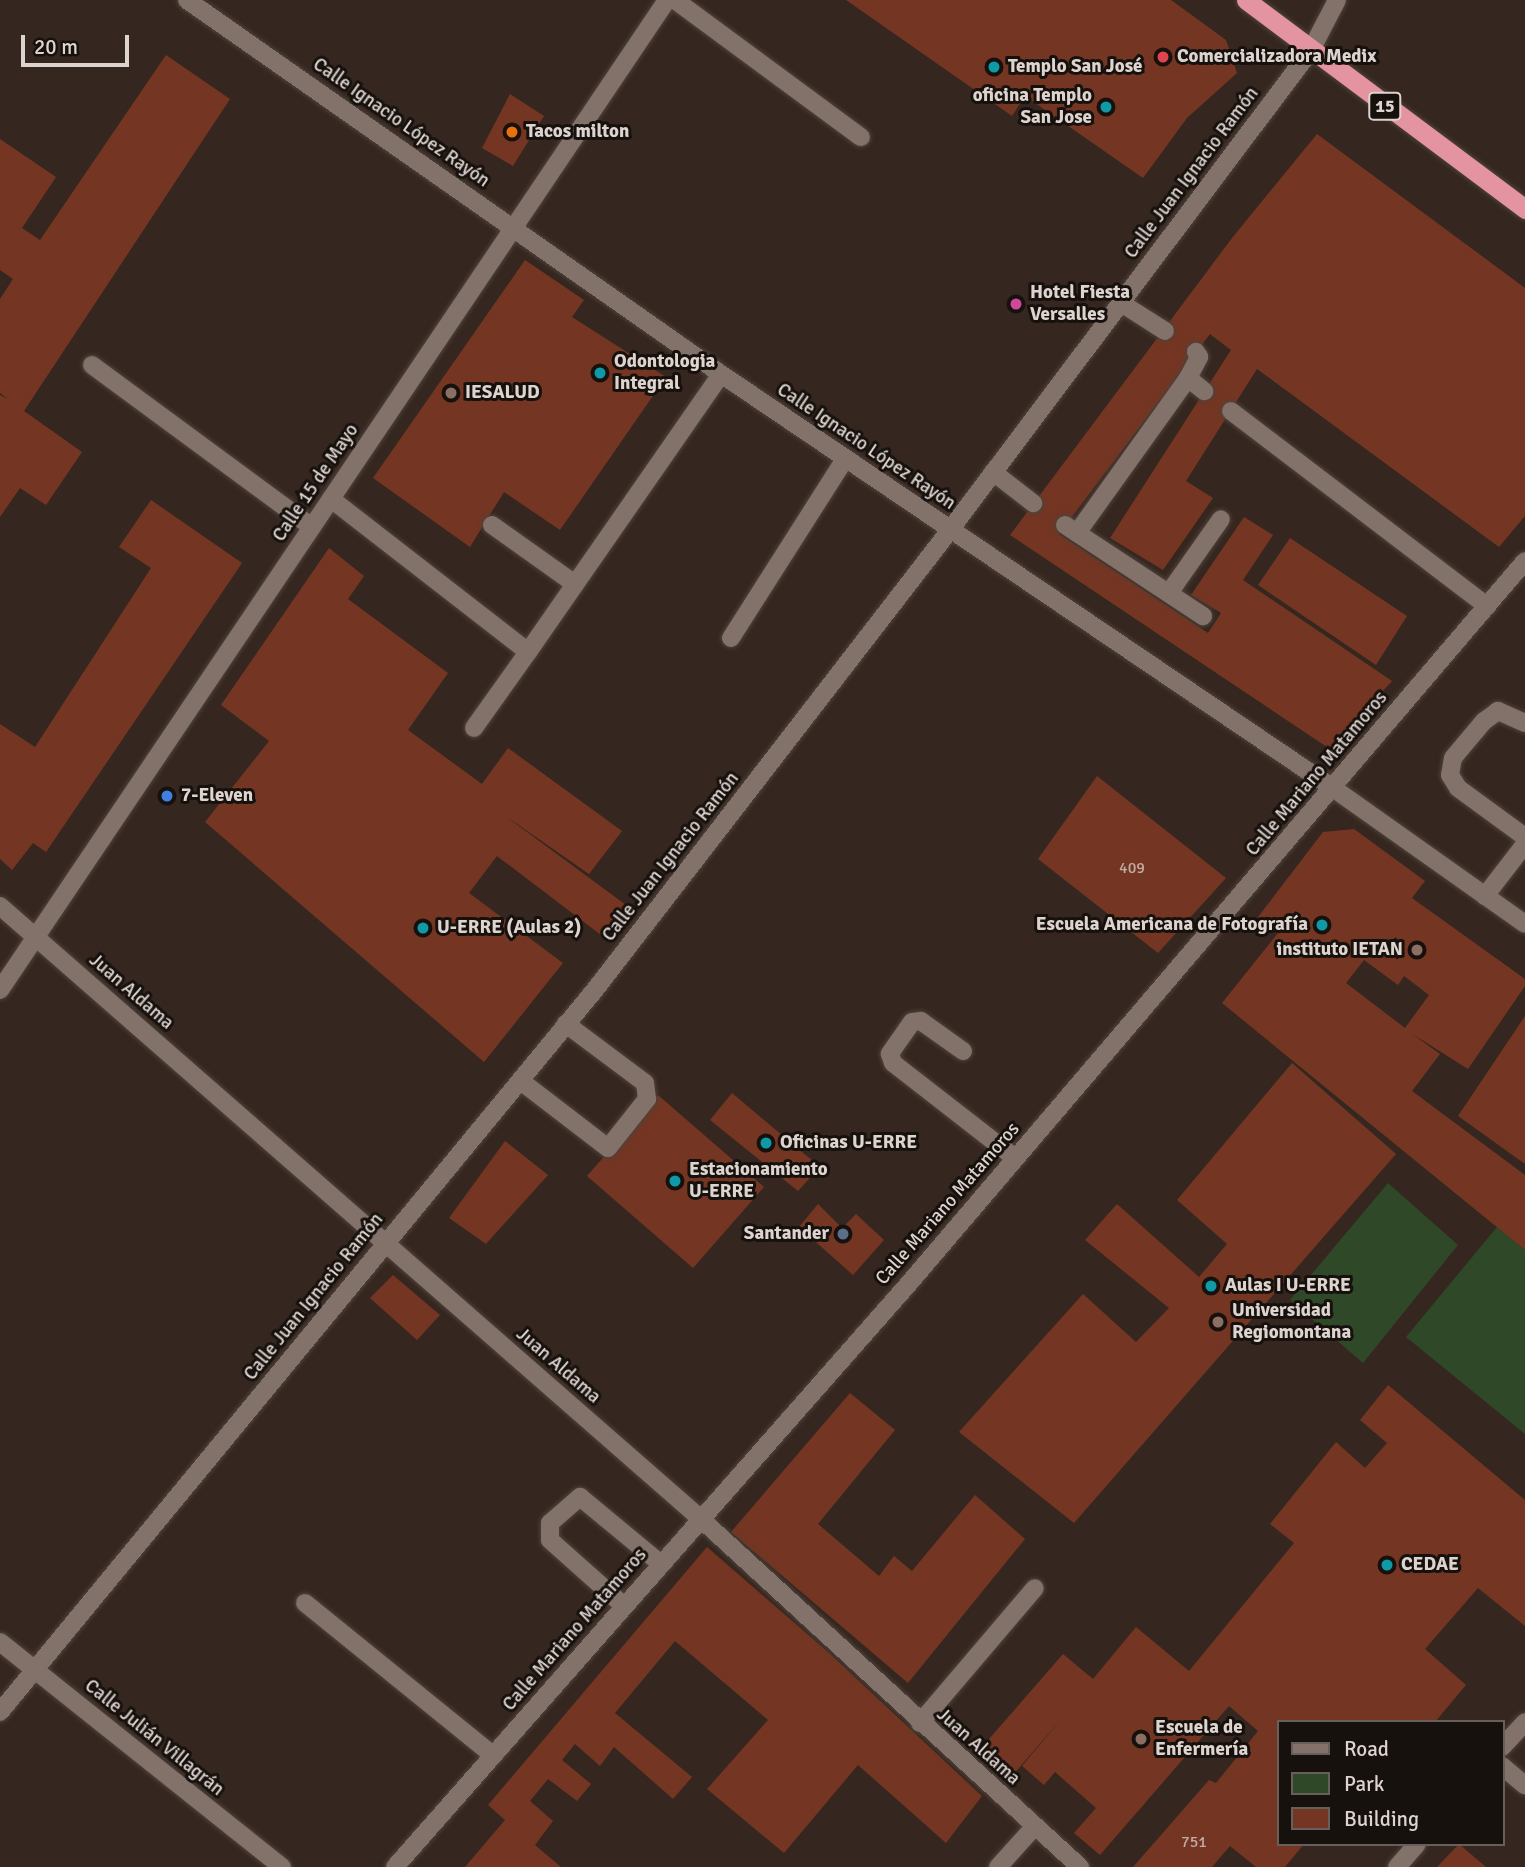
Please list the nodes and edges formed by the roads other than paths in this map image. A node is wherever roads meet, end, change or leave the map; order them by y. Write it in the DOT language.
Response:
graph roads {
  1 [pos="187,0"];
  2 [pos="667,0"];
  3 [pos="675,0"];
  4 [pos="1246,0"];
  5 [pos="1337,0"];
  6 [pos="1311,50"];
  7 [pos="861,137"];
  8 [pos="1525,209"];
  9 [pos="512,226"];
  10 [pos="1121,303"];
  11 [pos="1165,331"];
  12 [pos="1196,352"];
  13 [pos="92,365"];
  14 [pos="721,374"];
  15 [pos="1188,378"];
  16 [pos="1204,391"];
  17 [pos="1231,411"];
  18 [pos="845,459"];
  19 [pos="993,472"];
  20 [pos="331,499"];
  21 [pos="1033,503"];
  22 [pos="1221,519"];
  23 [pos="492,526"];
  24 [pos="312,527"];
  25 [pos="950,530"];
  26 [pos="1525,561"];
  27 [pos="575,584"];
  28 [pos="1169,593"];
  29 [pos="1487,606"];
  30 [pos="1203,615"];
  31 [pos="731,638"];
  32 [pos="528,652"];
  33 [pos="1525,723"];
  34 [pos="474,728"];
  35 [pos="1333,788"];
  36 [pos="1525,837"];
  37 [pos="1525,844"];
  38 [pos="1485,896"];
  39 [pos="0,906"];
  40 [pos="1525,924"];
  41 [pos="37,938"];
  42 [pos="0,990"];
  43 [pos="566,1024"];
  44 [pos="963,1051"];
  45 [pos="522,1082"];
  46 [pos="1015,1158"];
  47 [pos="385,1243"];
  48 [pos="701,1519"];
  49 [pos="661,1564"];
  50 [pos="1035,1588"];
  51 [pos="305,1603"];
  52 [pos="624,1606"];
  53 [pos="0,1642"];
  54 [pos="35,1669"];
  55 [pos="0,1712"];
  56 [pos="1525,1722"];
  57 [pos="920,1723"];
  58 [pos="1504,1746"];
  59 [pos="493,1755"];
  60 [pos="1504,1768"];
  61 [pos="1525,1785"];
  62 [pos="1035,1826"];
  63 [pos="1415,1846"];
  64 [pos="282,1867"];
  65 [pos="395,1867"];
  66 [pos="998,1867"];
  67 [pos="1080,1867"];
  68 [pos="1397,1867"];
  1 -- 9 [label="street, Calle Ignacio López Rayón"];
  2 -- 9 [label="street, Calle 15 de Mayo"];
  3 -- 7 [label="street"];
  4 -- 6 [label="highway, 15"];
  5 -- 6 [label="street, Calle Juan Ignacio Ramón"];
  6 -- 8 [label="highway, 15"];
  6 -- 10 [label="street, Calle Juan Ignacio Ramón"];
  9 -- 14 [label="street, Calle Ignacio López Rayón"];
  9 -- 20 [label="street, Calle 15 de Mayo"];
  10 -- 11 [label="street"];
  10 -- 19 [label="street, Calle Juan Ignacio Ramón"];
  12 -- 15 [label="street"];
  13 -- 24 [label="street"];
  14 -- 18 [label="street, Calle Ignacio López Rayón"];
  14 -- 27 [label="street"];
  15 -- 16 [label="street"];
  15 -- 28 [label="street"];
  17 -- 29 [label="street"];
  18 -- 25 [label="street, Calle Ignacio López Rayón"];
  18 -- 31 [label="street"];
  19 -- 21 [label="street"];
  19 -- 25 [label="street, Calle Juan Ignacio Ramón"];
  20 -- 24 [label="street, Calle 15 de Mayo"];
  20 -- 32 [label="street"];
  22 -- 28 [label="street"];
  23 -- 27 [label="street"];
  24 -- 41 [label="street, Calle 15 de Mayo"];
  25 -- 35 [label="street, Calle Ignacio López Rayón"];
  25 -- 43 [label="street, Calle Juan Ignacio Ramón"];
  26 -- 29 [label="street, Calle Mariano Matamoros"];
  27 -- 32 [label="street"];
  28 -- 30 [label="street"];
  29 -- 35 [label="street, Calle Mariano Matamoros"];
  32 -- 34 [label="street"];
  33 -- 36 [label="street"];
  35 -- 38 [label="street, Calle Ignacio López Rayón"];
  35 -- 46 [label="street, Calle Mariano Matamoros"];
  37 -- 38 [label="street"];
  38 -- 40 [label="street, Calle Ignacio López Rayón"];
  39 -- 41 [label="street, Juan Aldama"];
  41 -- 42 [label="street, Calle 15 de Mayo"];
  41 -- 47 [label="street, Juan Aldama"];
  43 -- 45 [label="street, Calle Juan Ignacio Ramón"];
  43 -- 45 [label="street"];
  44 -- 46 [label="street"];
  45 -- 47 [label="street, Calle Juan Ignacio Ramón"];
  46 -- 48 [label="street, Calle Mariano Matamoros"];
  47 -- 48 [label="street, Juan Aldama"];
  47 -- 54 [label="street, Calle Juan Ignacio Ramón"];
  48 -- 49 [label="street, Calle Mariano Matamoros"];
  48 -- 57 [label="street, Juan Aldama"];
  49 -- 52 [label="street, Calle Mariano Matamoros"];
  49 -- 52 [label="street"];
  50 -- 57 [label="street"];
  51 -- 59 [label="street"];
  52 -- 59 [label="street, Calle Mariano Matamoros"];
  53 -- 54 [label="street, Calle Julián Villagrán"];
  54 -- 55 [label="street, Calle Juan Ignacio Ramón"];
  54 -- 64 [label="street, Calle Julián Villagrán"];
  56 -- 58 [label="street"];
  57 -- 62 [label="street, Juan Aldama"];
  59 -- 65 [label="street, Calle Mariano Matamoros"];
  60 -- 61 [label="street"];
  62 -- 66 [label="street"];
  62 -- 67 [label="street, Juan Aldama"];
  63 -- 68 [label="street"];
}
